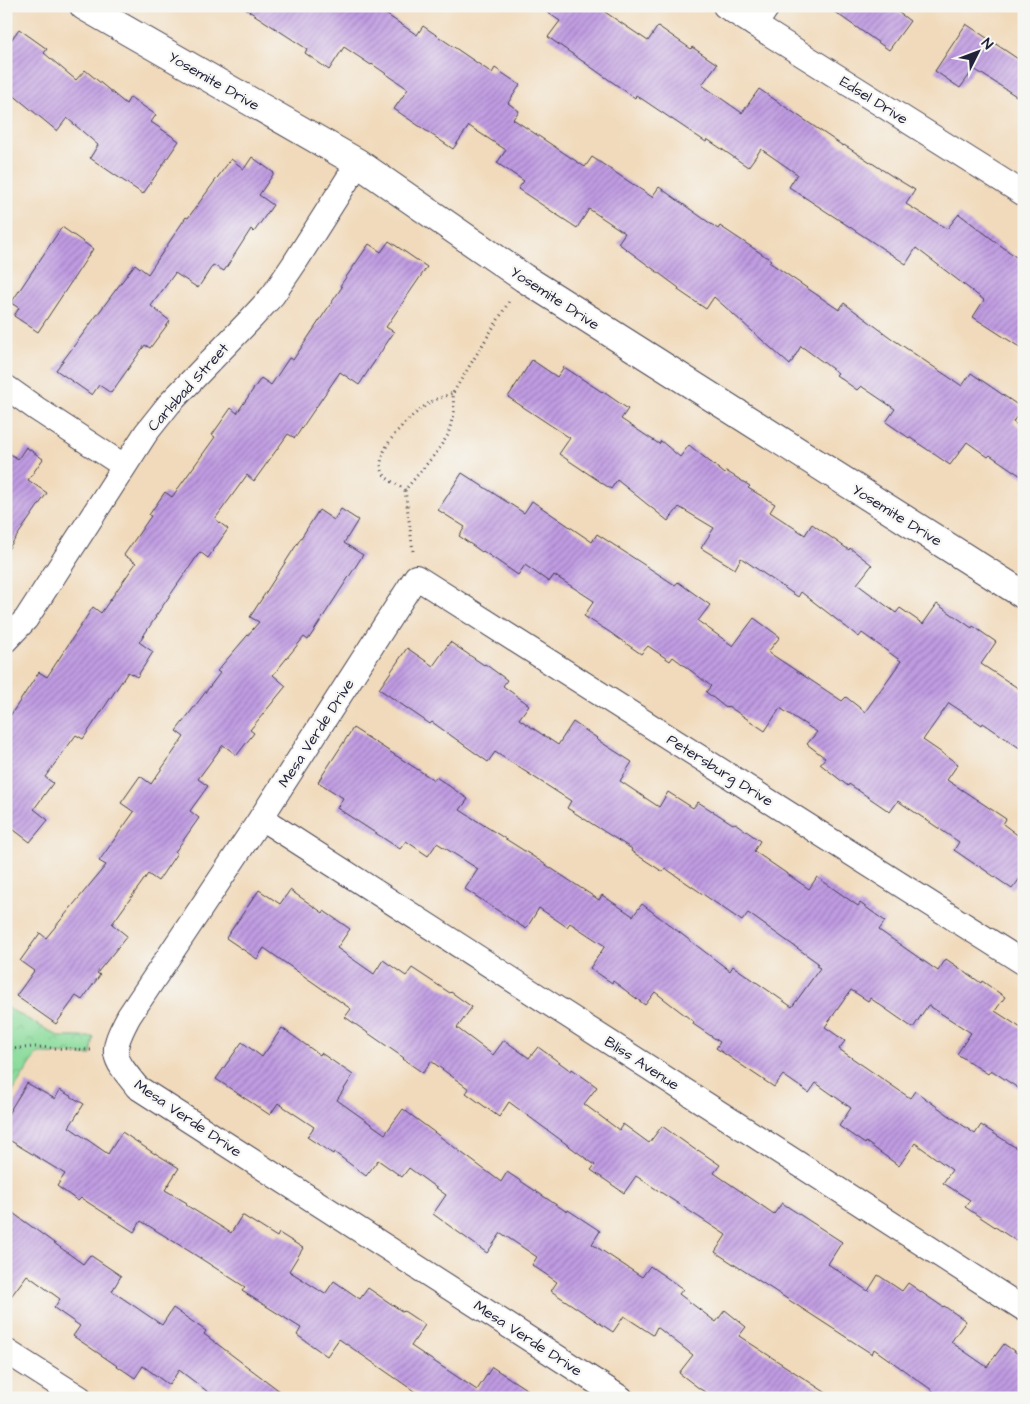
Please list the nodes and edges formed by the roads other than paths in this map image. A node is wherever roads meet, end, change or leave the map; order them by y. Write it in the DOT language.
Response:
graph roads {
  1 [pos="84,6"];
  2 [pos="724,6"];
  3 [pos="761,16"];
  4 [pos="358,163"];
  5 [pos="1024,194"];
  6 [pos="6,386"];
  7 [pos="124,466"];
  8 [pos="416,577"];
  9 [pos="1024,595"];
  10 [pos="6,640"];
  11 [pos="261,818"];
  12 [pos="1024,963"];
  13 [pos="1024,1308"];
  14 [pos="6,1350"];
  15 [pos="80,1398"];
  16 [pos="621,1398"];
  1 -- 4 [label="street, Yosemite Drive"];
  2 -- 3 [label="street, Edsel Drive"];
  3 -- 5 [label="street, Edsel Drive"];
  4 -- 7 [label="street, Carlsbad Street"];
  4 -- 9 [label="street, Yosemite Drive"];
  6 -- 7 [label="street"];
  7 -- 10 [label="street, Carlsbad Street"];
  8 -- 11 [label="street, Mesa Verde Drive"];
  8 -- 12 [label="street, Petersburg Drive"];
  11 -- 13 [label="street, Bliss Avenue"];
  11 -- 16 [label="street, Mesa Verde Drive"];
  14 -- 15 [label="street"];
}
